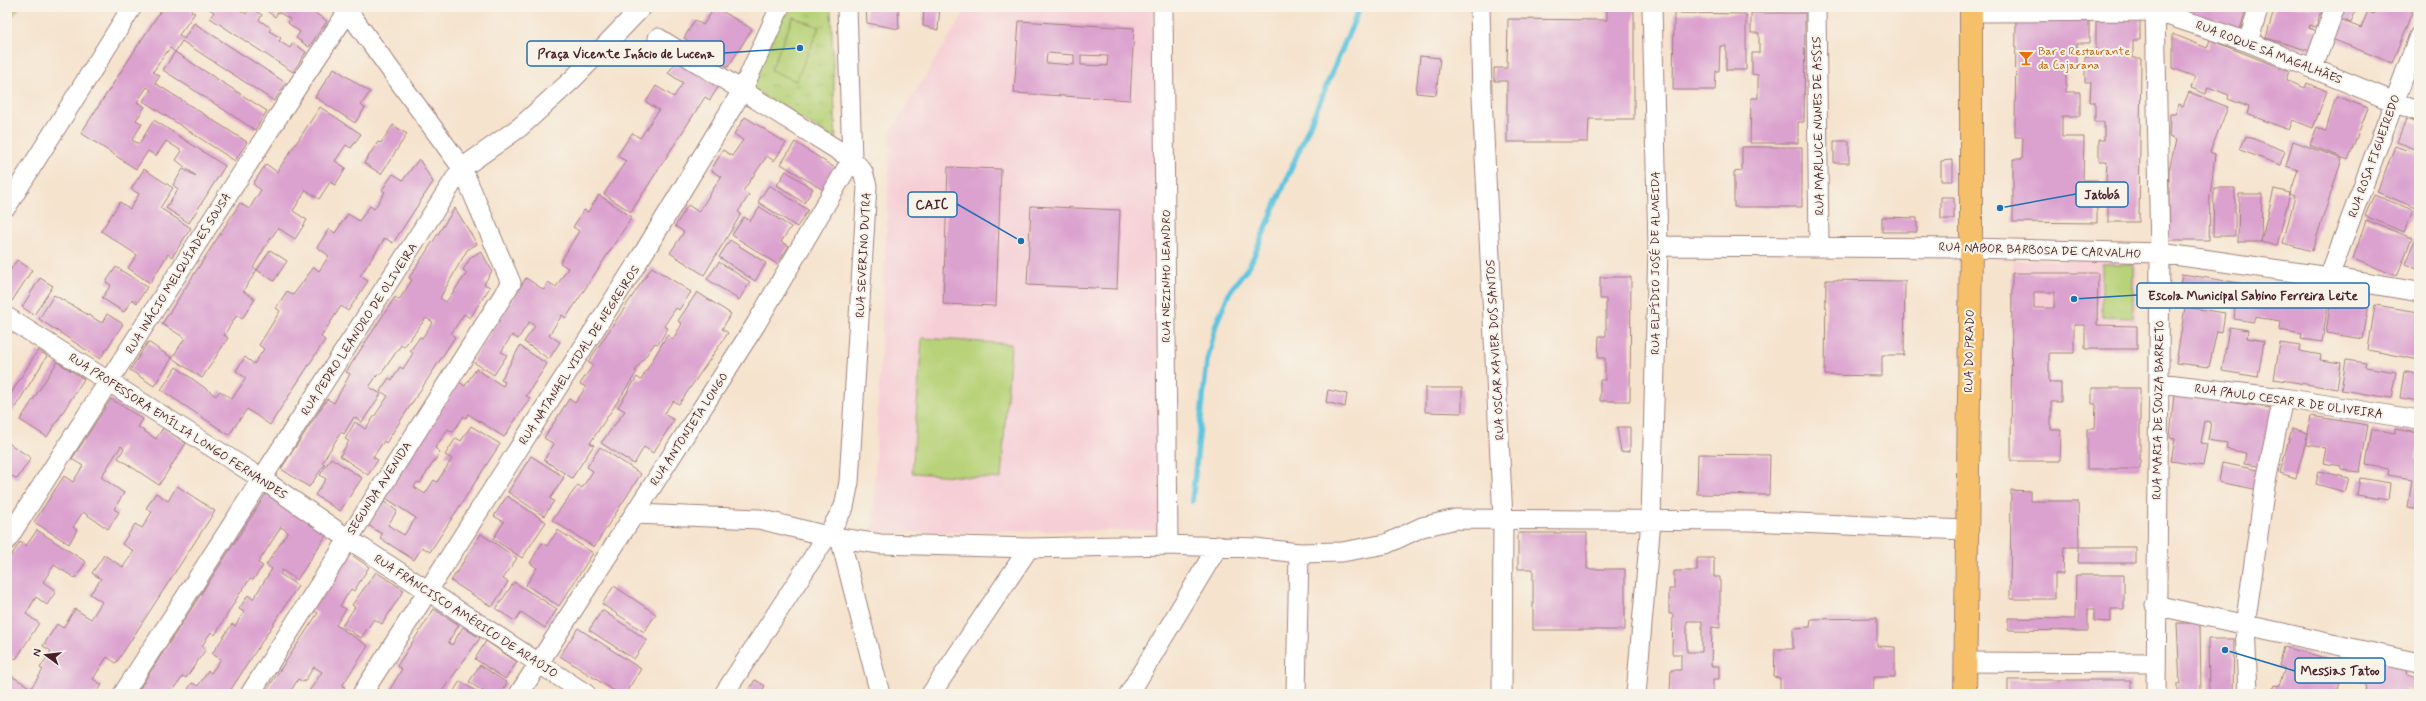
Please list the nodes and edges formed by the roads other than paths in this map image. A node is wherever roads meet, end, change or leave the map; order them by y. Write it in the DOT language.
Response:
graph roads {
  1 [pos="132,7"];
  2 [pos="642,7"];
  3 [pos="780,7"];
  4 [pos="848,7"];
  5 [pos="1164,7"];
  6 [pos="1480,7"];
  7 [pos="1652,7"];
  8 [pos="1816,7"];
  9 [pos="2259,7"];
  10 [pos="2335,7"];
  11 [pos="349,8"];
  12 [pos="2155,9"];
  13 [pos="1971,10"];
  14 [pos="2419,36"];
  15 [pos="658,38"];
  16 [pos="2248,42"];
  17 [pos="2313,68"];
  18 [pos="742,91"];
  19 [pos="2394,101"];
  20 [pos="2419,112"];
  21 [pos="852,159"];
  22 [pos="462,168"];
  23 [pos="7,206"];
  24 [pos="1658,246"];
  25 [pos="1819,246"];
  26 [pos="1971,248"];
  27 [pos="2160,253"];
  28 [pos="2329,277"];
  29 [pos="2419,292"];
  30 [pos="7,317"];
  31 [pos="109,382"];
  32 [pos="2159,383"];
  33 [pos="2282,398"];
  34 [pos="2419,420"];
  35 [pos="262,479"];
  36 [pos="635,514"];
  37 [pos="1503,519"];
  38 [pos="1650,520"];
  39 [pos="1966,530"];
  40 [pos="834,537"];
  41 [pos="347,538"];
  42 [pos="7,540"];
  43 [pos="1168,545"];
  44 [pos="1218,546"];
  45 [pos="1029,548"];
  46 [pos="1299,553"];
  47 [pos="428,591"];
  48 [pos="2155,605"];
  49 [pos="2246,624"];
  50 [pos="1965,662"];
  51 [pos="2156,663"];
  52 [pos="2419,663"];
  53 [pos="539,664"];
  54 [pos="123,694"];
  55 [pos="250,694"];
  56 [pos="362,694"];
  57 [pos="520,694"];
  58 [pos="586,694"];
  59 [pos="724,694"];
  60 [pos="880,694"];
  61 [pos="931,694"];
  62 [pos="1130,694"];
  63 [pos="1296,694"];
  64 [pos="1502,694"];
  65 [pos="1636,694"];
  66 [pos="1965,694"];
  67 [pos="2156,694"];
  68 [pos="2248,694"];
  1 -- 23 [label="street"];
  2 -- 22 [label="street, RUA PEDRO LEANDRO DE OLIVEIRA"];
  3 -- 18 [label="street, RUA NATANAEL VIDAL DE NEGREIROS"];
  4 -- 21 [label="street"];
  5 -- 43 [label="street, RUA NEZINHO LEANDRO"];
  6 -- 37 [label="street, RUA OSCAR XAVIER DOS SANTOS"];
  7 -- 24 [label="street, RUA ELPÍDIO JOSÉ DE ALMEIDA"];
  8 -- 25 [label="street, RUA MARLUCE NUNES DE ASSIS"];
  9 -- 16 [label="street"];
  10 -- 17 [label="street"];
  11 -- 22 [label="street"];
  11 -- 31 [label="street, RUA INÁCIO MELQUÍADES SOUSA"];
  12 -- 13 [label="street, RUA ROQUE SÁ MAGALHÃES"];
  12 -- 16 [label="street, RUA ROQUE SÁ MAGALHÃES"];
  12 -- 27 [label="street, RUA MARIA DE SOUZA BARRETO"];
  13 -- 26 [label="main road, RUA DO PRADO"];
  14 -- 19 [label="street, RUA ROSA FIGUEIREDO"];
  15 -- 18 [label="street, RUA SEVERINO DUTRA"];
  16 -- 17 [label="street, RUA ROQUE SÁ MAGALHÃES"];
  17 -- 19 [label="street, RUA ROQUE SÁ MAGALHÃES"];
  18 -- 21 [label="street, RUA SEVERINO DUTRA"];
  18 -- 47 [label="street, RUA NATANAEL VIDAL DE NEGREIROS"];
  19 -- 20 [label="street, RUA ROQUE SÁ MAGALHÃES"];
  19 -- 28 [label="street, RUA ROSA FIGUEIREDO"];
  21 -- 36 [label="street, RUA ANTONIETA LONGO"];
  21 -- 40 [label="street, RUA SEVERINO DUTRA"];
  22 -- 35 [label="street, RUA PEDRO LEANDRO DE OLIVEIRA"];
  22 -- 41 [label="street, SEGUNDA AVENIDA"];
  24 -- 25 [label="street, RUA NABOR BARBOSA DE CARVALHO"];
  24 -- 38 [label="street, RUA ELPÍDIO JOSÉ DE ALMEIDA"];
  25 -- 26 [label="street, RUA NABOR BARBOSA DE CARVALHO"];
  26 -- 27 [label="street, RUA NABOR BARBOSA DE CARVALHO"];
  26 -- 39 [label="main road, RUA DO PRADO"];
  27 -- 28 [label="street, RUA NABOR BARBOSA DE CARVALHO"];
  27 -- 32 [label="street, RUA MARIA DE SOUZA BARRETO"];
  28 -- 29 [label="street, RUA NABOR BARBOSA DE CARVALHO"];
  30 -- 31 [label="street, RUA PROFESSORA EMÍLIA LONGO FERNANDES"];
  31 -- 35 [label="street, RUA PROFESSORA EMÍLIA LONGO FERNANDES"];
  31 -- 42 [label="street, RUA INÁCIO MELQUÍADES SOUSA"];
  32 -- 33 [label="street, RUA PAULO CESAR R DE OLIVEIRA"];
  32 -- 48 [label="street, RUA MARIA DE SOUZA BARRETO"];
  33 -- 34 [label="street, RUA PAULO CESAR R DE OLIVEIRA"];
  33 -- 49 [label="street"];
  35 -- 41 [label="street, RUA PROFESSORA EMÍLIA LONGO FERNANDES"];
  35 -- 54 [label="street, RUA PEDRO LEANDRO DE OLIVEIRA"];
  36 -- 40 [label="street"];
  36 -- 53 [label="street, RUA ANTONIETA LONGO"];
  37 -- 38 [label="street"];
  37 -- 46 [label="street"];
  37 -- 64 [label="street, RUA OSCAR XAVIER DOS SANTOS"];
  38 -- 39 [label="street"];
  38 -- 65 [label="street, RUA ELPÍDIO JOSÉ DE ALMEIDA"];
  39 -- 50 [label="main road, RUA DO PRADO"];
  40 -- 45 [label="street"];
  40 -- 59 [label="street, RUA SEVERINO DUTRA"];
  40 -- 60 [label="street"];
  41 -- 47 [label="street, RUA FRANCISCO AMÉRICO DE ARAÚJO"];
  41 -- 55 [label="street, SEGUNDA AVENIDA"];
  43 -- 44 [label="street"];
  43 -- 45 [label="street"];
  44 -- 46 [label="street"];
  44 -- 62 [label="street"];
  45 -- 61 [label="street"];
  46 -- 63 [label="street"];
  47 -- 53 [label="street, RUA FRANCISCO AMÉRICO DE ARAÚJO"];
  47 -- 56 [label="street, RUA NATANAEL VIDAL DE NEGREIROS"];
  48 -- 49 [label="street"];
  48 -- 51 [label="street, RUA MARIA DE SOUZA BARRETO"];
  49 -- 52 [label="street"];
  49 -- 68 [label="street"];
  50 -- 51 [label="street"];
  50 -- 66 [label="main road, RUA DO PRADO"];
  51 -- 67 [label="street, RUA MARIA DE SOUZA BARRETO"];
  53 -- 57 [label="street, RUA ANTONIETA LONGO"];
  53 -- 58 [label="street, RUA FRANCISCO AMÉRICO DE ARAÚJO"];
}
